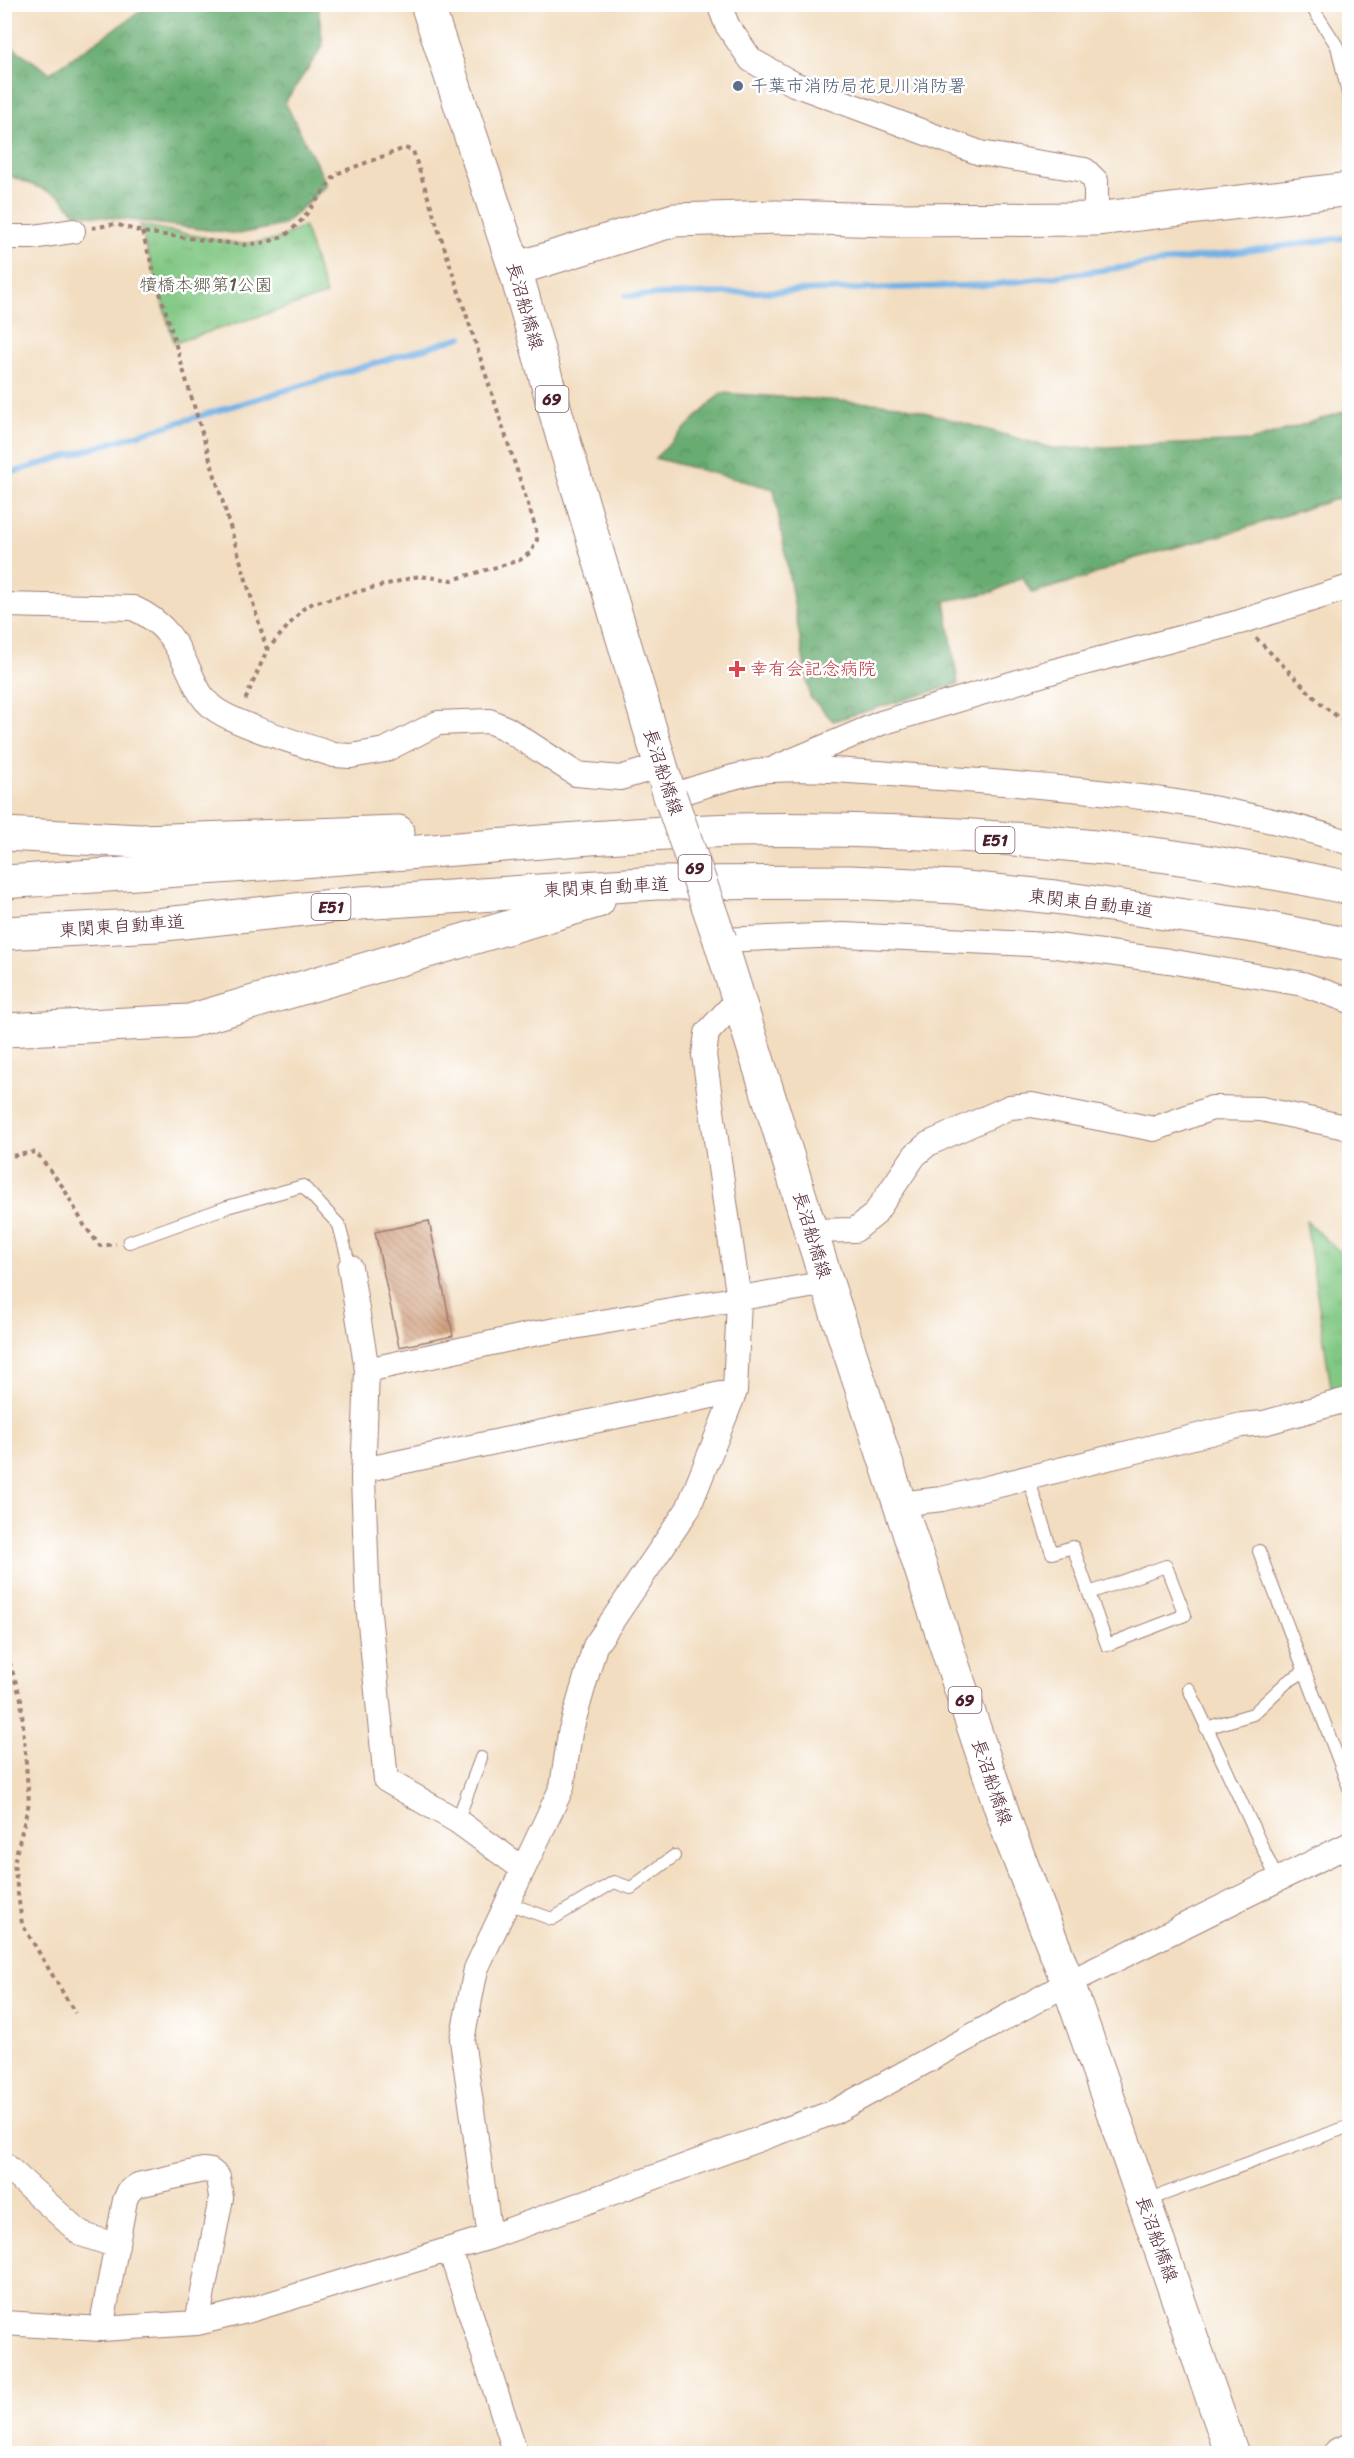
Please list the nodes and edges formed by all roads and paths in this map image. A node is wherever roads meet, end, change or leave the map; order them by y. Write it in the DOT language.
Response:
graph roads {
  1 [pos="427,4"];
  2 [pos="719,4"];
  3 [pos="1310,4"];
  4 [pos="1350,102"];
  5 [pos="1350,189"];
  6 [pos="1096,219"];
  7 [pos="73,231"];
  8 [pos="142,232"];
  9 [pos="4,237"];
  10 [pos="515,269"];
  11 [pos="1350,587"];
  12 [pos="4,605"];
  13 [pos="1240,622"];
  14 [pos="267,650"];
  15 [pos="237,720"];
  16 [pos="1350,726"];
  17 [pos="770,770"];
  18 [pos="665,781"];
  19 [pos="4,834"];
  20 [pos="637,834"];
  21 [pos="1350,843"];
  22 [pos="4,882"];
  23 [pos="657,883"];
  24 [pos="1350,888"];
  25 [pos="1260,927"];
  26 [pos="4,933"];
  27 [pos="720,940"];
  28 [pos="1350,945"];
  29 [pos="1350,950"];
  30 [pos="738,999"];
  31 [pos="1350,1001"];
  32 [pos="4,1030"];
  33 [pos="1350,1128"];
  34 [pos="4,1157"];
  35 [pos="810,1230"];
  36 [pos="129,1242"];
  37 [pos="350,1267"];
  38 [pos="827,1283"];
  39 [pos="739,1300"];
  40 [pos="367,1370"];
  41 [pos="4,1371"];
  42 [pos="735,1391"];
  43 [pos="1350,1399"];
  44 [pos="4,1408"];
  45 [pos="363,1470"];
  46 [pos="1028,1477"];
  47 [pos="899,1504"];
  48 [pos="1258,1551"];
  49 [pos="1089,1593"];
  50 [pos="4,1646"];
  51 [pos="1305,1671"];
  52 [pos="1189,1689"];
  53 [pos="1206,1728"];
  54 [pos="481,1758"];
  55 [pos="1350,1790"];
  56 [pos="457,1821"];
  57 [pos="1350,1844"];
  58 [pos="674,1856"];
  59 [pos="523,1869"];
  60 [pos="1277,1879"];
  61 [pos="507,1903"];
  62 [pos="1068,1983"];
  63 [pos="75,2013"];
  64 [pos="1350,2126"];
  65 [pos="4,2164"];
  66 [pos="1144,2202"];
  67 [pos="490,2237"];
  68 [pos="117,2246"];
  69 [pos="450,2250"];
  70 [pos="4,2323"];
  71 [pos="197,2323"];
  72 [pos="100,2329"];
  73 [pos="1350,2450"];
  74 [pos="516,2454"];
  75 [pos="1232,2454"];
  76 [pos="1340,2454"];
  1 -- 10 [label="main road, 長沼船橋線 / 69"];
  2 -- 6 [label="street"];
  3 -- 4 [label="lane"];
  5 -- 6 [label="main road"];
  6 -- 10 [label="main road"];
  7 -- 8 [label="path"];
  7 -- 9 [label="street"];
  8 -- 14 [label="path"];
  8 -- 14 [label="path"];
  10 -- 18 [label="main road, 長沼船橋線 / 69"];
  11 -- 13 [label="street"];
  12 -- 15 [label="street"];
  13 -- 16 [label="path"];
  13 -- 17 [label="street"];
  14 -- 15 [label="path"];
  15 -- 18 [label="street"];
  17 -- 18 [label="street"];
  17 -- 21 [label="street"];
  18 -- 27 [label="main road, 長沼船橋線 / 69, bridge"];
  19 -- 20 [label="main road"];
  20 -- 22 [label="main road, E51"];
  20 -- 24 [label="main road, E51"];
  23 -- 25 [label="main road, 東関東自動車道 / E51"];
  23 -- 26 [label="main road, 東関東自動車道 / E51"];
  23 -- 32 [label="main road"];
  25 -- 28 [label="main road, 東関東自動車道 / E51"];
  25 -- 29 [label="main road"];
  27 -- 30 [label="main road, 長沼船橋線 / 69"];
  27 -- 31 [label="street"];
  30 -- 35 [label="main road, 長沼船橋線 / 69"];
  30 -- 39 [label="street"];
  33 -- 35 [label="street"];
  34 -- 36 [label="path"];
  35 -- 38 [label="main road, 長沼船橋線 / 69"];
  36 -- 37 [label="lane"];
  37 -- 40 [label="street"];
  38 -- 39 [label="street"];
  38 -- 47 [label="main road, 長沼船橋線 / 69"];
  39 -- 40 [label="street"];
  39 -- 42 [label="street"];
  40 -- 45 [label="street"];
  41 -- 44 [label="path"];
  42 -- 45 [label="street"];
  42 -- 59 [label="street"];
  43 -- 46 [label="street"];
  45 -- 56 [label="street"];
  46 -- 47 [label="street"];
  46 -- 49 [label="lane"];
  47 -- 62 [label="main road, 長沼船橋線 / 69"];
  48 -- 51 [label="lane"];
  49 -- 49 [label="lane"];
  50 -- 63 [label="path"];
  51 -- 53 [label="lane"];
  51 -- 55 [label="lane"];
  52 -- 53 [label="lane"];
  53 -- 60 [label="lane"];
  54 -- 56 [label="lane"];
  56 -- 59 [label="street"];
  57 -- 60 [label="street"];
  58 -- 61 [label="lane"];
  59 -- 61 [label="street"];
  60 -- 62 [label="street"];
  61 -- 67 [label="street"];
  62 -- 66 [label="main road, 長沼船橋線 / 69"];
  62 -- 67 [label="street"];
  64 -- 66 [label="lane"];
  65 -- 68 [label="street"];
  66 -- 75 [label="main road, 長沼船橋線 / 69"];
  67 -- 69 [label="street"];
  68 -- 71 [label="street"];
  68 -- 72 [label="street"];
  69 -- 71 [label="street"];
  69 -- 74 [label="street"];
  70 -- 72 [label="street"];
  71 -- 72 [label="street"];
  73 -- 76 [label="main road"];
}
